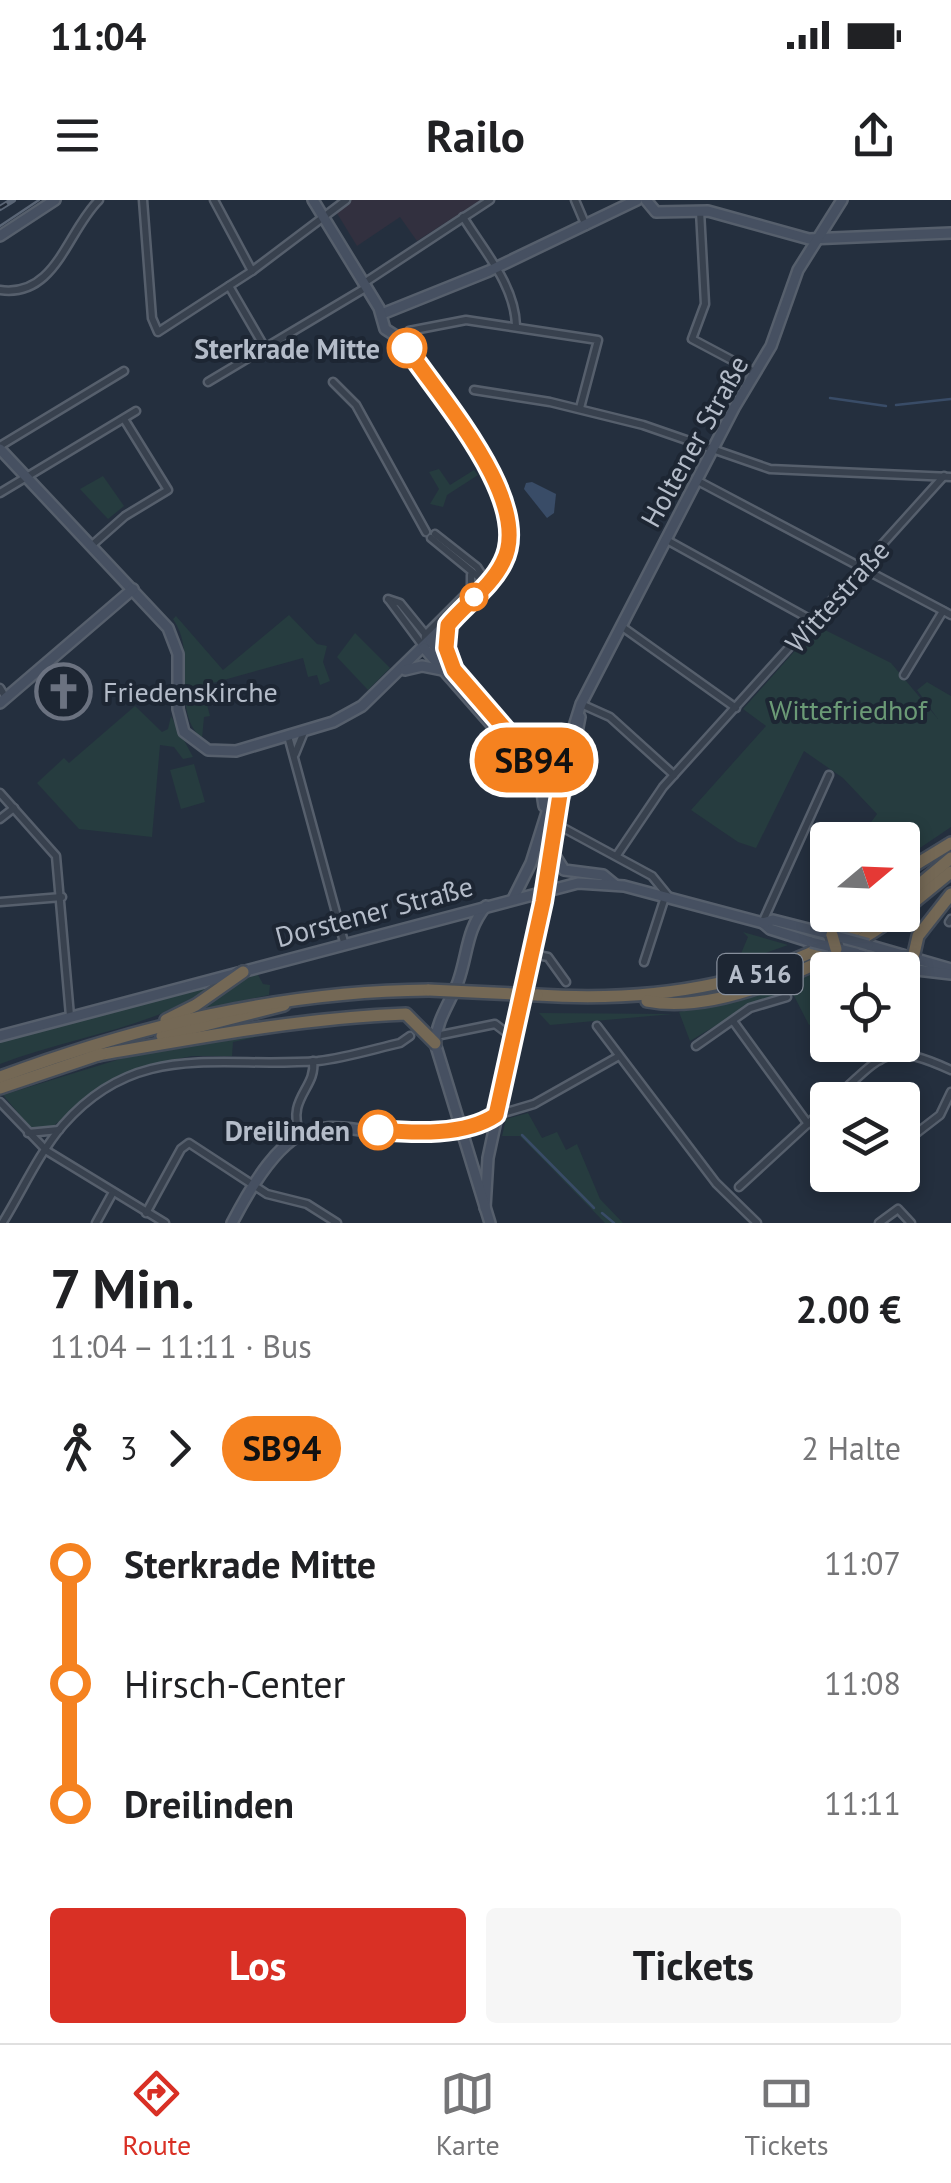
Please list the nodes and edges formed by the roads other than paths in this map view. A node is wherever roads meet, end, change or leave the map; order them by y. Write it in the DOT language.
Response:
graph roads {
  1 [pos="56,200"];
  2 [pos="99,200"];
  3 [pos="144,200"];
  4 [pos="214,200"];
  5 [pos="314,200"];
  6 [pos="346,200"];
  7 [pos="490,200"];
  8 [pos="575,200"];
  9 [pos="637,200"];
  10 [pos="646,200"];
  11 [pos="842,200"];
  12 [pos="700,210"];
  13 [pos="464,217"];
  14 [pos="325,218"];
  15 [pos="586,226"];
  16 [pos="951,233"];
  17 [pos="0,236"];
  18 [pos="819,239"];
  19 [pos="496,268"];
  20 [pos="252,271"];
  21 [pos="365,285"];
  22 [pos="229,286"];
  23 [pos="0,290"];
  24 [pos="382,314"];
  25 [pos="516,327"];
  26 [pos="409,332"];
  27 [pos="265,348"];
  28 [pos="124,371"];
  29 [pos="757,374"];
  30 [pos="208,382"];
  31 [pos="333,382"];
  32 [pos="474,390"];
  33 [pos="580,408"];
  34 [pos="136,411"];
  35 [pos="124,419"];
  36 [pos="0,448"];
  37 [pos="713,448"];
  38 [pos="948,476"];
  39 [pos="26,477"];
  40 [pos="696,480"];
  41 [pos="0,493"];
  42 [pos="430,533"];
  43 [pos="665,539"];
  44 [pos="91,546"];
  45 [pos="863,569"];
  46 [pos="472,577"];
  47 [pos="488,584"];
  48 [pos="133,589"];
  49 [pos="948,612"];
  50 [pos="814,622"];
  51 [pos="448,625"];
  52 [pos="622,626"];
  53 [pos="427,642"];
  54 [pos="442,670"];
  55 [pos="454,670"];
  56 [pos="398,671"];
  57 [pos="904,674"];
  58 [pos="0,688"];
  59 [pos="3,700"];
  60 [pos="581,704"];
  61 [pos="736,708"];
  62 [pos="304,732"];
  63 [pos="288,736"];
  64 [pos="273,740"];
  65 [pos="565,748"];
  66 [pos="534,759"];
  67 [pos="294,760"];
  68 [pos="570,770"];
  69 [pos="674,775"];
  70 [pos="830,775"];
  71 [pos="557,777"];
  72 [pos="540,780"];
  73 [pos="0,793"];
  74 [pos="14,808"];
  75 [pos="544,812"];
  76 [pos="558,812"];
  77 [pos="0,819"];
  78 [pos="556,824"];
  79 [pos="951,843"];
  80 [pos="552,848"];
  81 [pos="617,856"];
  82 [pos="951,858"];
  83 [pos="920,862"];
  84 [pos="531,863"];
  85 [pos="951,872"];
  86 [pos="614,884"];
  87 [pos="920,884"];
  88 [pos="544,889"];
  89 [pos="951,894"];
  90 [pos="516,896"];
  91 [pos="62,897"];
  92 [pos="667,897"];
  93 [pos="920,897"];
  94 [pos="0,902"];
  95 [pos="488,904"];
  96 [pos="425,920"];
  97 [pos="763,922"];
  98 [pos="536,928"];
  99 [pos="834,932"];
  100 [pos="851,932"];
  101 [pos="870,932"];
  102 [pos="468,934"];
  103 [pos="832,935"];
  104 [pos="344,942"];
  105 [pos="836,949"];
  106 [pos="851,952"];
  107 [pos="892,952"];
  108 [pos="914,952"];
  109 [pos="531,953"];
  110 [pos="920,961"];
  111 [pos="644,962"];
  112 [pos="920,970"];
  113 [pos="243,972"];
  114 [pos="951,972"];
  115 [pos="566,982"];
  116 [pos="787,997"];
  117 [pos="302,998"];
  118 [pos="629,998"];
  119 [pos="70,1016"];
  120 [pos="734,1020"];
  121 [pos="598,1026"];
  122 [pos="130,1034"];
  123 [pos="0,1036"];
  124 [pos="410,1036"];
  125 [pos="512,1037"];
  126 [pos="436,1040"];
  127 [pos="696,1046"];
  128 [pos="98,1054"];
  129 [pos="920,1055"];
  130 [pos="620,1056"];
  131 [pos="312,1061"];
  132 [pos="878,1062"];
  133 [pos="951,1070"];
  134 [pos="0,1077"];
  135 [pos="854,1082"];
  136 [pos="0,1088"];
  137 [pos="951,1092"];
  138 [pos="450,1097"];
  139 [pos="0,1102"];
  140 [pos="496,1115"];
  141 [pos="461,1122"];
  142 [pos="445,1123"];
  143 [pos="808,1124"];
  144 [pos="60,1129"];
  145 [pos="920,1131"];
  146 [pos="402,1132"];
  147 [pos="28,1134"];
  148 [pos="300,1134"];
  149 [pos="46,1150"];
  150 [pos="252,1186"];
  151 [pos="739,1188"];
  152 [pos="112,1194"];
  153 [pos="486,1208"];
  154 [pos="147,1213"];
  155 [pos="2,1222"];
  156 [pos="96,1223"];
  157 [pos="143,1223"];
  158 [pos="165,1223"];
  159 [pos="232,1223"];
  160 [pos="336,1223"];
  161 [pos="490,1223"];
  162 [pos="757,1223"];
  163 [pos="878,1223"];
  164 [pos="911,1223"];
  1 -- 17 [label="main road"];
  2 -- 23 [label="street"];
  3 -- 22 [label="street"];
  4 -- 20 [label="street"];
  5 -- 14 [label="main road"];
  6 -- 14 [label="street"];
  7 -- 13 [label="street"];
  8 -- 15 [label="street"];
  9 -- 15 [label="main road"];
  10 -- 12 [label="main road"];
  11 -- 18 [label="main road, Holtener Straße"];
  12 -- 18 [label="main road"];
  12 -- 29 [label="street"];
  13 -- 19 [label="street"];
  13 -- 21 [label="street"];
  14 -- 20 [label="street"];
  14 -- 21 [label="main road"];
  15 -- 19 [label="main road"];
  16 -- 18 [label="main road"];
  18 -- 29 [label="main road, Holtener Straße"];
  19 -- 24 [label="main road"];
  19 -- 25 [label="street"];
  20 -- 22 [label="street"];
  21 -- 24 [label="main road"];
  21 -- 27 [label="street"];
  22 -- 27 [label="street"];
  24 -- 47 [label="main road"];
  25 -- 26 [label="street"];
  25 -- 33 [label="street"];
  27 -- 30 [label="street"];
  28 -- 36 [label="street"];
  29 -- 37 [label="main road, Holtener Straße"];
  31 -- 42 [label="street"];
  32 -- 33 [label="street"];
  33 -- 37 [label="street"];
  34 -- 35 [label="street"];
  35 -- 39 [label="street"];
  35 -- 44 [label="street"];
  36 -- 39 [label="main road"];
  37 -- 38 [label="street"];
  37 -- 40 [label="main road, Holtener Straße"];
  38 -- 45 [label="street, Wittestraße"];
  39 -- 41 [label="street"];
  39 -- 44 [label="main road"];
  40 -- 43 [label="main road, Holtener Straße"];
  40 -- 45 [label="street"];
  42 -- 46 [label="street"];
  42 -- 47 [label="street"];
  43 -- 50 [label="street"];
  43 -- 52 [label="main road, Holtener Straße"];
  44 -- 48 [label="main road"];
  45 -- 49 [label="street"];
  45 -- 50 [label="street, Wittestraße"];
  46 -- 47 [label="street"];
  46 -- 53 [label="street"];
  47 -- 51 [label="main road"];
  48 -- 59 [label="main road"];
  48 -- 64 [label="main road"];
  49 -- 57 [label="street"];
  50 -- 61 [label="street, Wittestraße"];
  51 -- 53 [label="main road"];
  51 -- 55 [label="main road"];
  52 -- 60 [label="main road, Holtener Straße"];
  52 -- 61 [label="street"];
  53 -- 53 [label="street"];
  53 -- 54 [label="main road"];
  53 -- 55 [label="main road"];
  53 -- 56 [label="main road"];
  54 -- 56 [label="main road"];
  54 -- 72 [label="main road"];
  55 -- 66 [label="main road"];
  56 -- 62 [label="main road"];
  58 -- 59 [label="street"];
  60 -- 65 [label="main road, Holtener Straße"];
  60 -- 68 [label="main road, Holtener Straße"];
  60 -- 69 [label="street"];
  61 -- 69 [label="street, Wittestraße"];
  62 -- 63 [label="main road"];
  62 -- 67 [label="street"];
  63 -- 64 [label="main road"];
  63 -- 67 [label="street"];
  64 -- 67 [label="street"];
  65 -- 66 [label="main road"];
  65 -- 71 [label="main road, Holtener Straße"];
  66 -- 71 [label="main road"];
  67 -- 104 [label="street"];
  68 -- 71 [label="main road"];
  68 -- 76 [label="main road, Holtener Straße"];
  69 -- 81 [label="street, Wittestraße"];
  70 -- 97 [label="street"];
  71 -- 72 [label="main road"];
  71 -- 75 [label="main road, Holtener Straße"];
  71 -- 76 [label="main road, Holtener Straße"];
  72 -- 75 [label="main road"];
  73 -- 74 [label="street"];
  74 -- 77 [label="street"];
  74 -- 91 [label="street"];
  75 -- 84 [label="main road, Holtener Straße"];
  76 -- 78 [label="main road, Holtener Straße"];
  78 -- 80 [label="main road, Holtener Straße"];
  78 -- 81 [label="street"];
  79 -- 83 [label="highway"];
  80 -- 86 [label="main road"];
  80 -- 88 [label="main road, Holtener Straße"];
  81 -- 92 [label="street"];
  82 -- 87 [label="highway"];
  84 -- 88 [label="main road"];
  84 -- 90 [label="main road, Holtener Straße"];
  85 -- 93 [label="highway, A 516"];
  86 -- 88 [label="main road, Dorstener Straße"];
  86 -- 92 [label="main road, Dorstener Straße"];
  88 -- 90 [label="main road, Dorstener Straße"];
  88 -- 98 [label="main road, Holtener Straße"];
  89 -- 108 [label="highway"];
  90 -- 95 [label="main road, Dorstener Straße"];
  90 -- 98 [label="main road"];
  91 -- 94 [label="street"];
  91 -- 119 [label="street"];
  92 -- 97 [label="main road, Dorstener Straße"];
  92 -- 111 [label="street"];
  95 -- 96 [label="main road, Dorstener Straße"];
  95 -- 102 [label="main road"];
  96 -- 102 [label="main road"];
  96 -- 104 [label="main road, Dorstener Straße"];
  97 -- 103 [label="main road, Dorstener Straße"];
  97 -- 105 [label="main road, Dorstener Straße, bridge"];
  98 -- 109 [label="main road, Holtener Straße"];
  99 -- 103 [label="highway"];
  100 -- 118 [label="highway, A 516"];
  101 -- 118 [label="highway, A 516"];
  102 -- 126 [label="main road"];
  103 -- 105 [label="highway, bridge"];
  103 -- 107 [label="main road, Dorstener Straße, bridge"];
  104 -- 113 [label="main road, Dorstener Straße"];
  105 -- 106 [label="main road, Dorstener Straße, bridge"];
  109 -- 115 [label="street"];
  109 -- 125 [label="main road, Holtener Straße"];
  110 -- 114 [label="main road, Dorstener Straße"];
  112 -- 114 [label="main road, Dorstener Straße"];
  113 -- 119 [label="main road, Dorstener Straße"];
  113 -- 122 [label="highway"];
  116 -- 120 [label="street"];
  117 -- 118 [label="highway, A 516, bridge"];
  117 -- 122 [label="highway, A 516"];
  117 -- 128 [label="highway"];
  119 -- 123 [label="main road, Dorstener Straße"];
  120 -- 127 [label="street"];
  120 -- 143 [label="street"];
  121 -- 130 [label="street"];
  122 -- 134 [label="highway, A 516"];
  124 -- 131 [label="street"];
  125 -- 126 [label="street"];
  125 -- 140 [label="main road, Holtener Straße"];
  126 -- 128 [label="highway"];
  126 -- 138 [label="main road"];
  128 -- 136 [label="highway"];
  129 -- 133 [label="street"];
  130 -- 140 [label="street"];
  130 -- 162 [label="street"];
  131 -- 144 [label="street"];
  131 -- 148 [label="street"];
  132 -- 135 [label="street"];
  137 -- 145 [label="street"];
  138 -- 141 [label="main road"];
  138 -- 142 [label="main road"];
  139 -- 147 [label="street"];
  140 -- 141 [label="main road"];
  140 -- 153 [label="main road, Holtener Straße"];
  141 -- 142 [label="main road"];
  141 -- 146 [label="main road"];
  141 -- 153 [label="main road"];
  142 -- 146 [label="main road"];
  143 -- 151 [label="street"];
  144 -- 147 [label="street"];
  144 -- 149 [label="street"];
  146 -- 148 [label="main road"];
  147 -- 149 [label="street"];
  148 -- 150 [label="main road"];
  149 -- 152 [label="street"];
  149 -- 155 [label="street"];
  150 -- 154 [label="street"];
  150 -- 159 [label="main road"];
  150 -- 160 [label="street"];
  152 -- 154 [label="street"];
  152 -- 156 [label="street"];
  153 -- 161 [label="main road"];
  154 -- 157 [label="street"];
  154 -- 158 [label="street"];
  163 -- 164 [label="street"];
}
